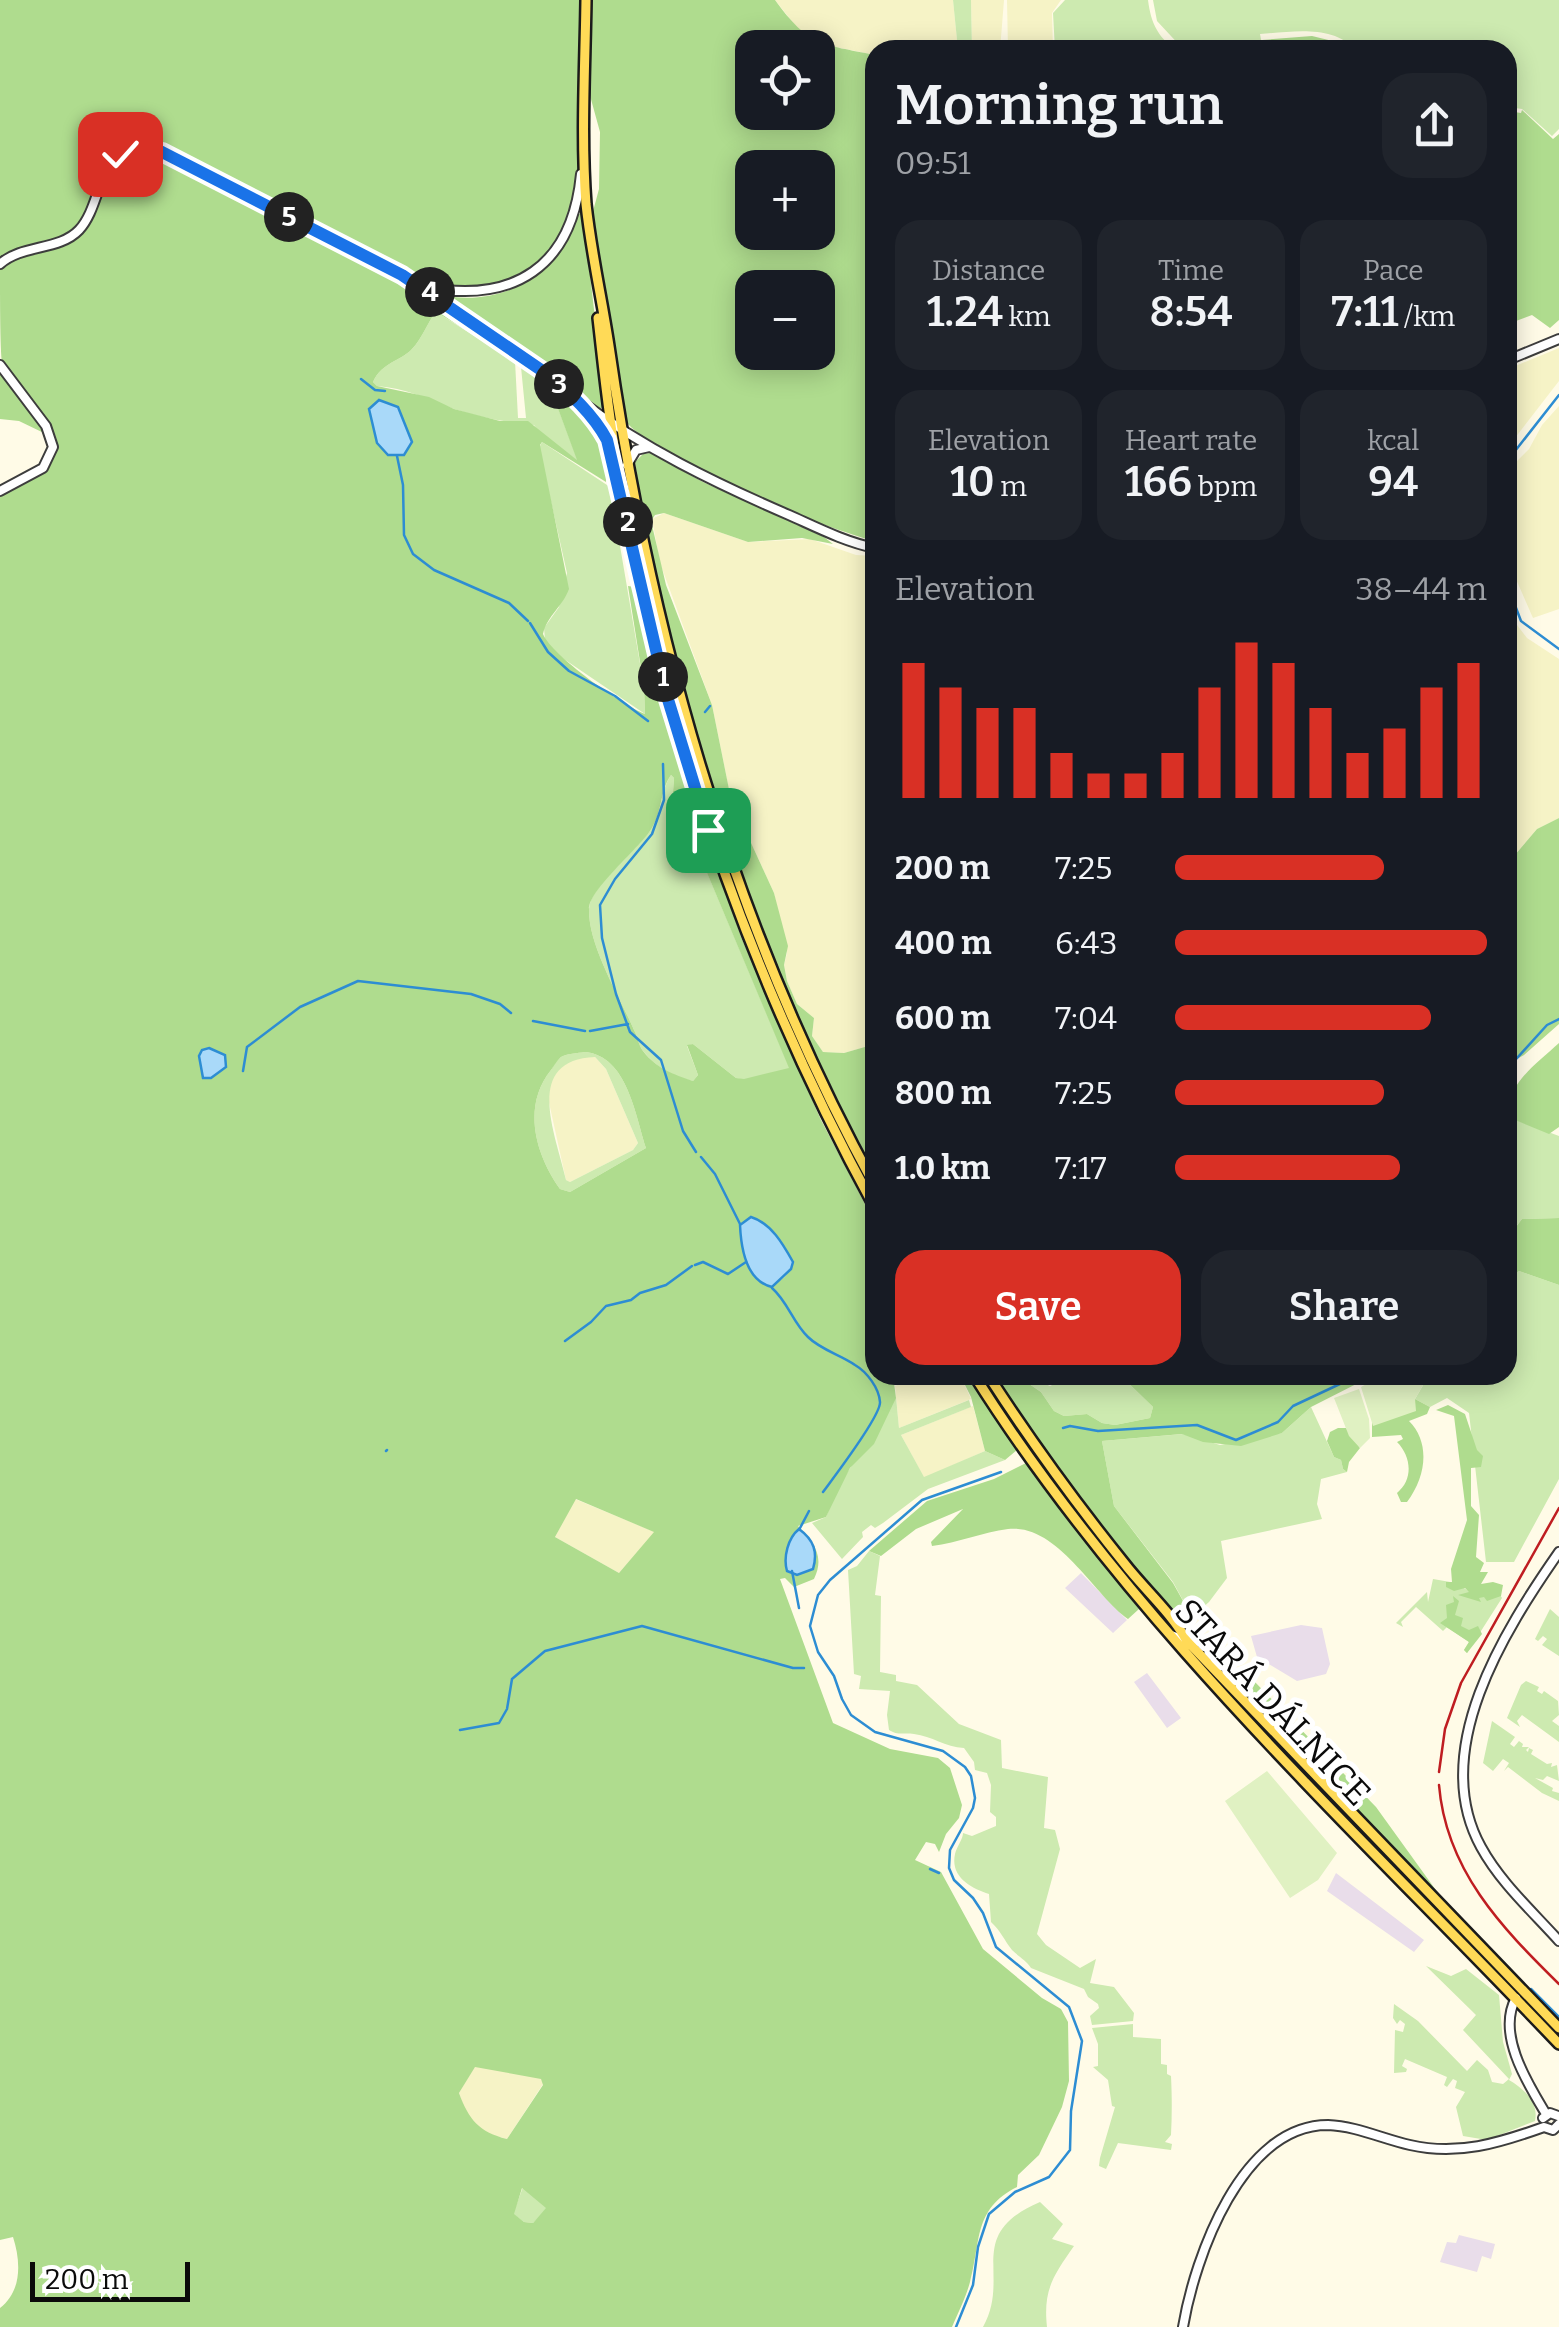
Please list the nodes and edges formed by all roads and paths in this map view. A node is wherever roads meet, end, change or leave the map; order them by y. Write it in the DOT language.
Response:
graph roads {
  1 [pos="586,0"];
  2 [pos="584,145"];
  3 [pos="0,264"];
  4 [pos="418,285"];
  5 [pos="1559,339"];
  6 [pos="1517,356"];
  7 [pos="0,365"];
  8 [pos="565,389"];
  9 [pos="615,426"];
  10 [pos="651,448"];
  11 [pos="627,469"];
  12 [pos="0,492"];
  13 [pos="627,520"];
  14 [pos="865,544"];
  15 [pos="692,759"];
  16 [pos="714,828"];
  17 [pos="865,1165"];
  18 [pos="865,1189"];
  19 [pos="981,1385"];
  20 [pos="995,1385"];
  21 [pos="1559,1552"];
  22 [pos="1175,1632"];
  23 [pos="1186,1641"];
  24 [pos="1439,1912"];
  25 [pos="1559,1941"];
  26 [pos="1516,1998"];
  27 [pos="1559,2028"];
  28 [pos="1559,2044"];
  29 [pos="1546,2114"];
  30 [pos="1559,2119"];
  31 [pos="1544,2127"];
  32 [pos="1183,2327"];
  1 -- 2 [label="main road"];
  2 -- 4 [label="street"];
  2 -- 9 [label="main road"];
  3 -- 4 [label="street"];
  4 -- 8 [label="street"];
  5 -- 6 [label="street"];
  7 -- 12 [label="street"];
  8 -- 9 [label="street"];
  8 -- 13 [label="main road"];
  9 -- 10 [label="street"];
  9 -- 11 [label="main road"];
  9 -- 13 [label="main road"];
  10 -- 11 [label="street"];
  10 -- 14 [label="street"];
  11 -- 15 [label="main road"];
  13 -- 15 [label="main road"];
  15 -- 16 [label="main road"];
  16 -- 17 [label="main road"];
  16 -- 18 [label="main road"];
  19 -- 22 [label="main road, STARÁ DÁLNICE"];
  20 -- 22 [label="main road, STARÁ DÁLNICE"];
  21 -- 25 [label="street"];
  22 -- 23 [label="main road, STARÁ DÁLNICE"];
  22 -- 23 [label="street"];
  22 -- 24 [label="main road, STARÁ DÁLNICE"];
  23 -- 24 [label="main road, STARÁ DÁLNICE"];
  24 -- 26 [label="main road, STARÁ DÁLNICE"];
  24 -- 27 [label="main road, STARÁ DÁLNICE"];
  26 -- 28 [label="main road, STARÁ DÁLNICE"];
  26 -- 29 [label="street"];
  29 -- 30 [label="street"];
  29 -- 31 [label="street"];
  30 -- 31 [label="street"];
  31 -- 32 [label="street"];
}
